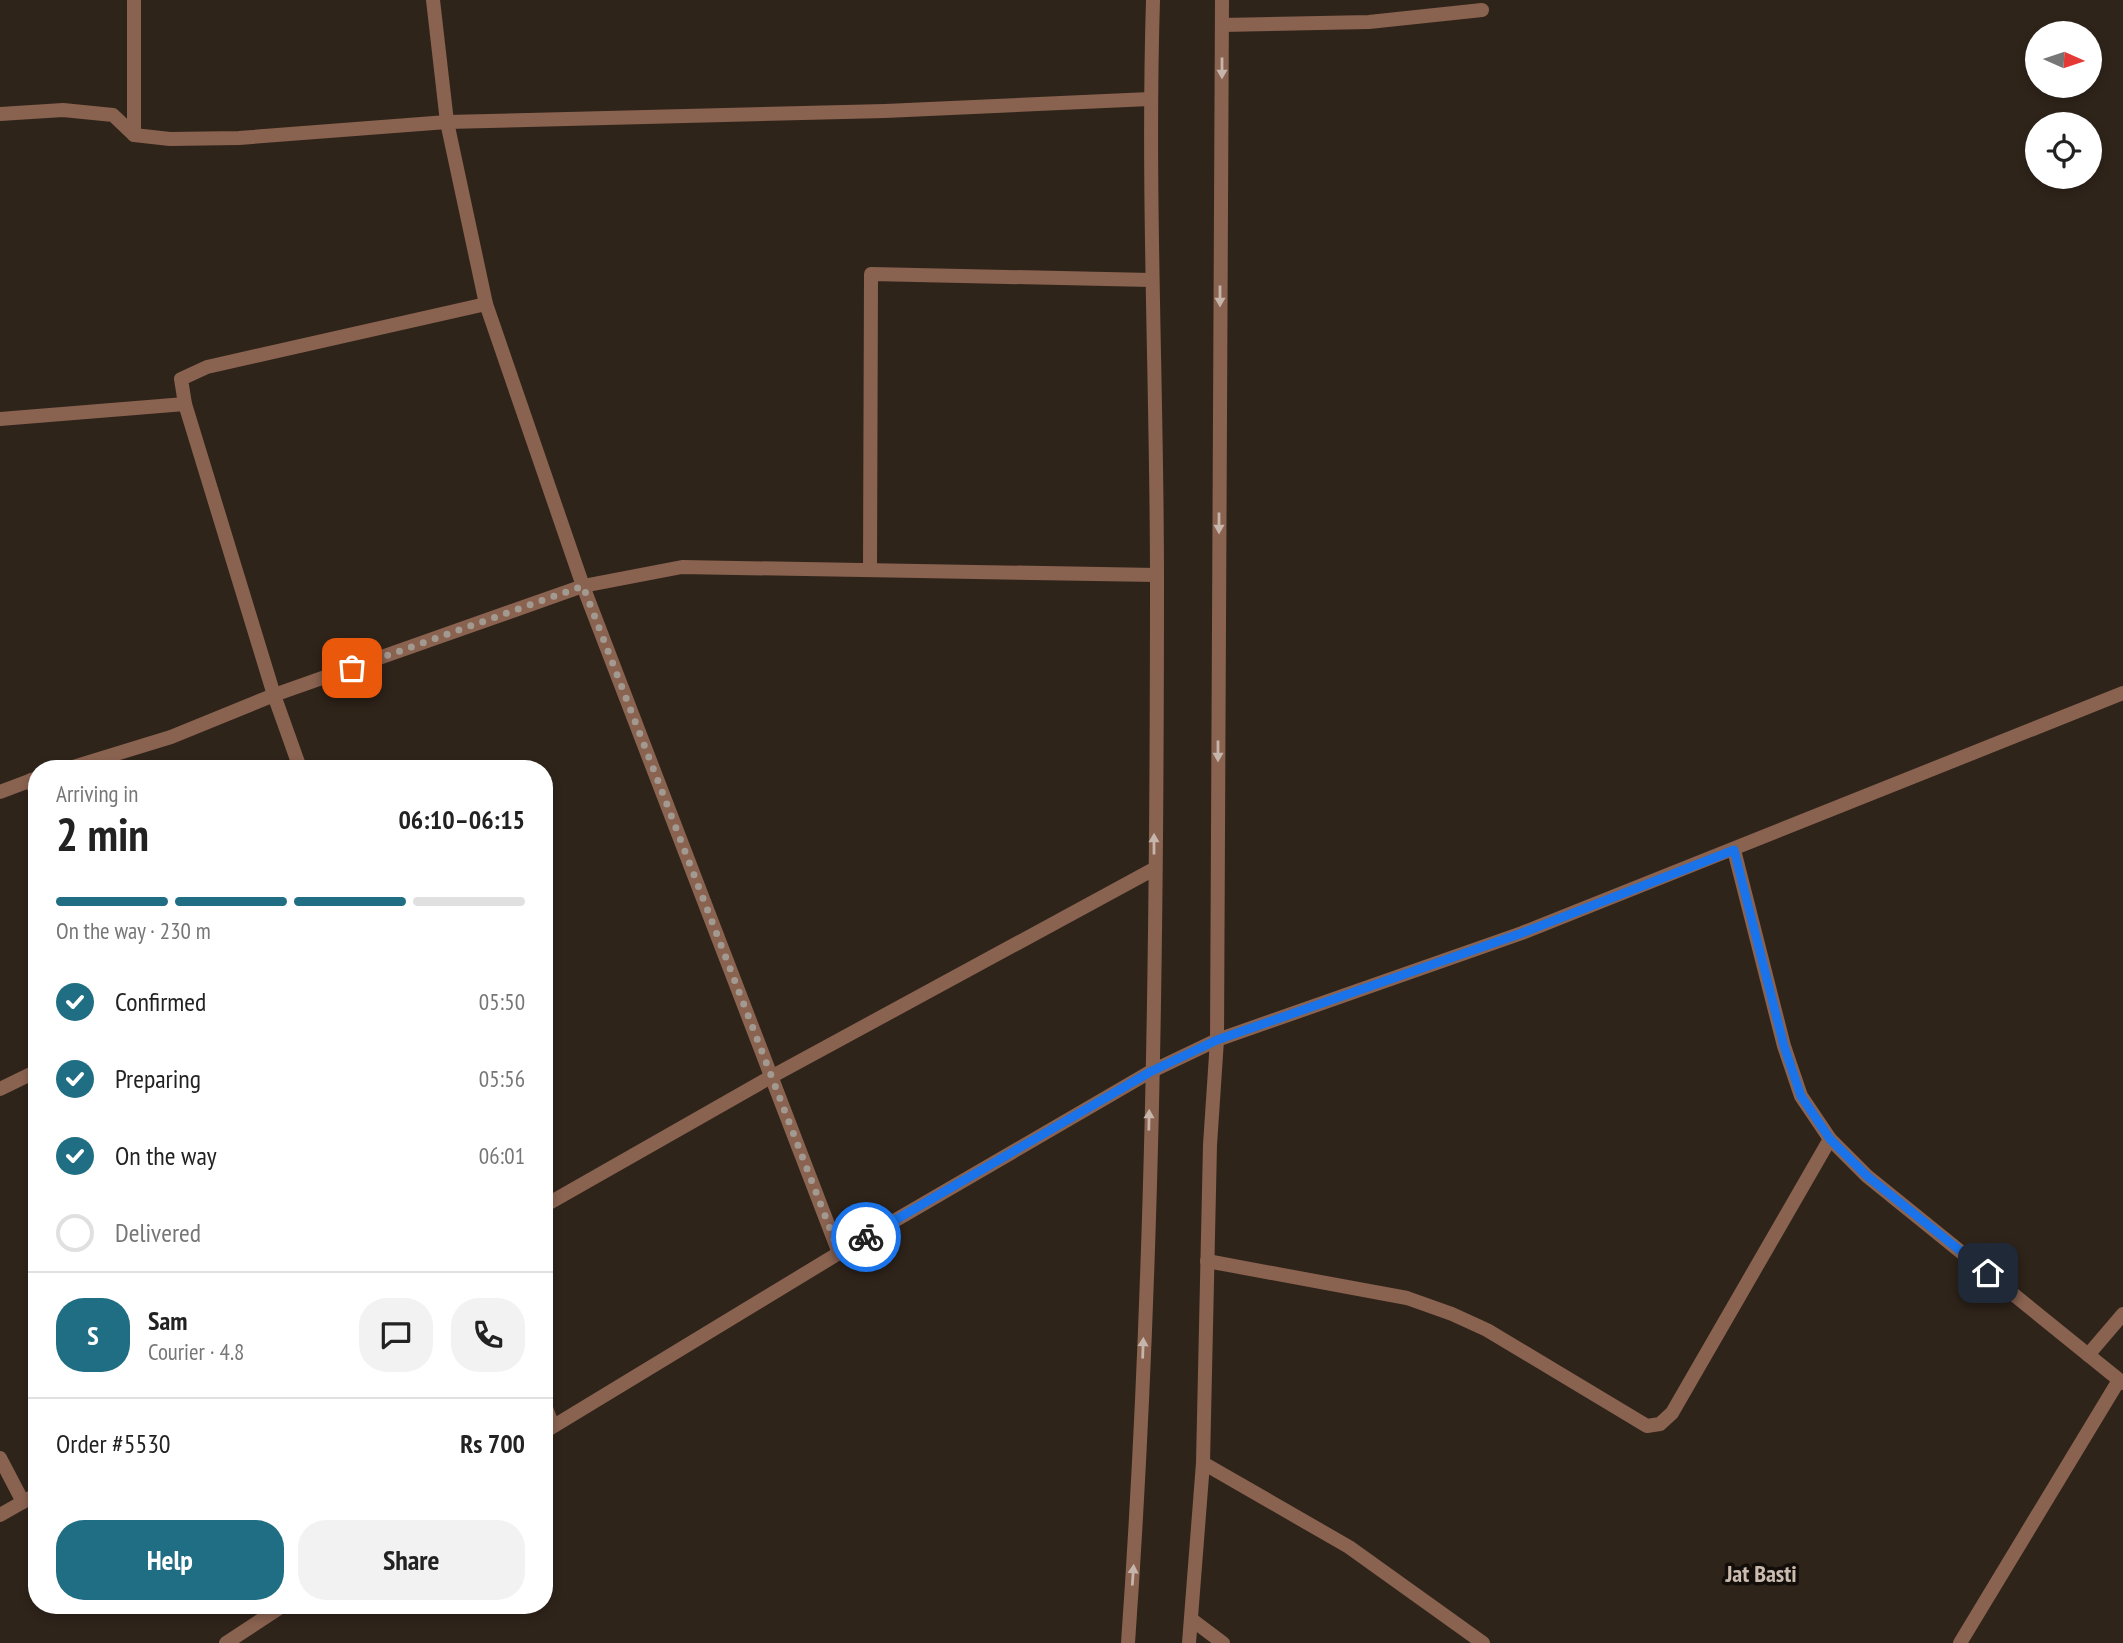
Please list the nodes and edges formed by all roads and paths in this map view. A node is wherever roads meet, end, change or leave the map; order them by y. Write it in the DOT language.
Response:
graph roads {
  1 [pos="134,0"];
  2 [pos="433,0"];
  3 [pos="1153,0"];
  4 [pos="1222,0"];
  5 [pos="1482,10"];
  6 [pos="1222,25"];
  7 [pos="1150,99"];
  8 [pos="0,114"];
  9 [pos="447,122"];
  10 [pos="134,135"];
  11 [pos="1152,280"];
  12 [pos="486,303"];
  13 [pos="185,404"];
  14 [pos="0,419"];
  15 [pos="870,570"];
  16 [pos="1157,575"];
  17 [pos="583,586"];
  18 [pos="2123,694"];
  19 [pos="274,695"];
  20 [pos="96,760"];
  21 [pos="297,760"];
  22 [pos="28,781"];
  23 [pos="0,792"];
  24 [pos="1734,850"];
  25 [pos="1154,869"];
  26 [pos="1217,1040"];
  27 [pos="1150,1072"];
  28 [pos="28,1075"];
  29 [pos="769,1078"];
  30 [pos="0,1089"];
  31 [pos="1830,1139"];
  32 [pos="553,1201"];
  33 [pos="839,1252"];
  34 [pos="1207,1261"];
  35 [pos="2123,1314"];
  36 [pos="2088,1355"];
  37 [pos="2121,1381"];
  38 [pos="553,1427"];
  39 [pos="0,1458"];
  40 [pos="1203,1462"];
  41 [pos="28,1495"];
  42 [pos="28,1499"];
  43 [pos="0,1515"];
  44 [pos="270,1614"];
  45 [pos="1191,1619"];
  46 [pos="226,1643"];
  47 [pos="1128,1643"];
  48 [pos="1189,1643"];
  49 [pos="1223,1643"];
  50 [pos="1483,1643"];
  51 [pos="1959,1643"];
  1 -- 10 [label="street"];
  2 -- 9 [label="street"];
  3 -- 7 [label="street"];
  4 -- 6 [label="street"];
  5 -- 6 [label="street"];
  6 -- 26 [label="street, one-way"];
  7 -- 9 [label="street"];
  7 -- 11 [label="street"];
  8 -- 10 [label="street"];
  9 -- 10 [label="street"];
  9 -- 12 [label="street"];
  11 -- 15 [label="street"];
  11 -- 16 [label="street"];
  12 -- 13 [label="street"];
  12 -- 17 [label="street"];
  13 -- 14 [label="street"];
  13 -- 19 [label="street"];
  15 -- 16 [label="street"];
  15 -- 17 [label="street"];
  25 -- 16 [label="street, one-way"];
  17 -- 19 [label="street"];
  17 -- 29 [label="street"];
  18 -- 24 [label="street"];
  19 -- 20 [label="street"];
  19 -- 21 [label="street"];
  22 -- 23 [label="street"];
  24 -- 26 [label="street"];
  24 -- 31 [label="street"];
  25 -- 27 [label="street"];
  25 -- 29 [label="street"];
  26 -- 27 [label="street"];
  26 -- 34 [label="street"];
  27 -- 33 [label="street"];
  47 -- 27 [label="street, one-way"];
  28 -- 30 [label="street"];
  29 -- 32 [label="street"];
  29 -- 33 [label="street"];
  31 -- 34 [label="street"];
  31 -- 36 [label="street"];
  33 -- 38 [label="street"];
  34 -- 40 [label="street"];
  35 -- 36 [label="street"];
  36 -- 37 [label="street"];
  37 -- 51 [label="street"];
  39 -- 41 [label="street"];
  40 -- 45 [label="street"];
  40 -- 50 [label="street"];
  42 -- 43 [label="street"];
  44 -- 46 [label="street"];
  45 -- 48 [label="street"];
  45 -- 49 [label="street"];
}
